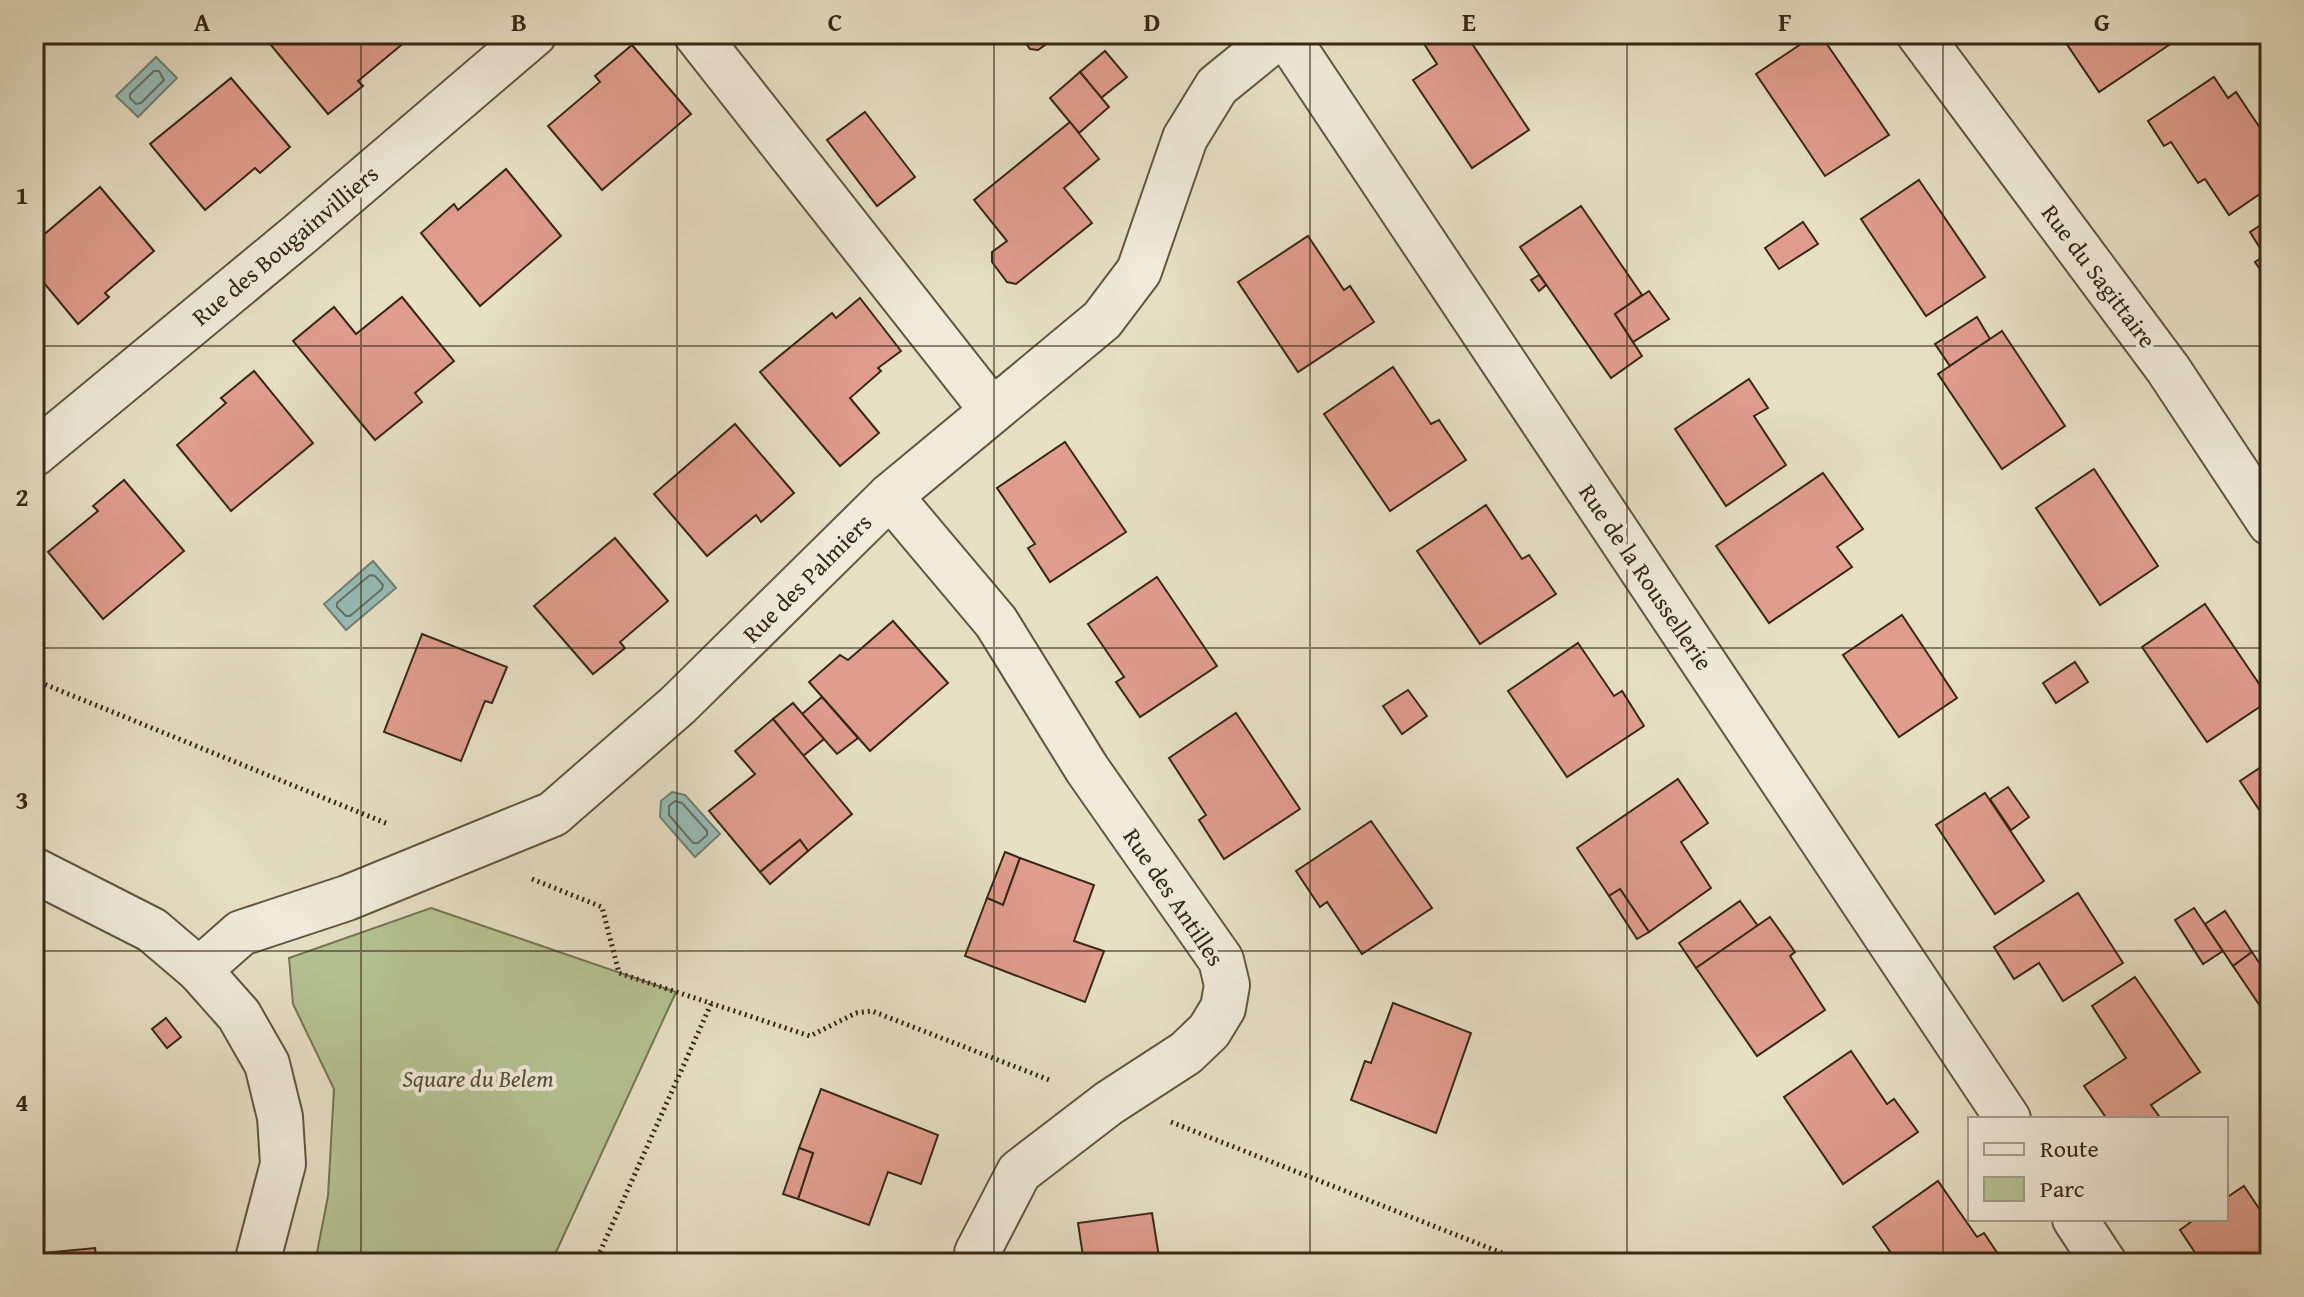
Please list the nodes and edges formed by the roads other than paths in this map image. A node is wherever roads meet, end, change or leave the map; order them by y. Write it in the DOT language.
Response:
graph roads {
  1 [pos="534,34"];
  2 [pos="696,34"];
  3 [pos="1283,34"];
  4 [pos="1919,34"];
  5 [pos="992,410"];
  6 [pos="34,454"];
  7 [pos="890,496"];
  8 [pos="2270,523"];
  9 [pos="34,870"];
  10 [pos="199,970"];
  11 [pos="2007,1117"];
  12 [pos="2076,1221"];
  13 [pos="257,1263"];
  14 [pos="978,1263"];
  15 [pos="2104,1263"];
  1 -- 6 [label="street, Rue des Bougainvilliers"];
  2 -- 5 [label="street"];
  3 -- 5 [label="street, Rue des Palmiers"];
  3 -- 11 [label="street, Rue de la Roussellerie"];
  4 -- 8 [label="street, Rue du Sagittaire"];
  5 -- 7 [label="street, Rue des Palmiers"];
  7 -- 10 [label="street, Rue des Palmiers"];
  7 -- 14 [label="street, Rue des Antilles"];
  9 -- 10 [label="street"];
  10 -- 13 [label="street"];
  12 -- 15 [label="street"];
}
